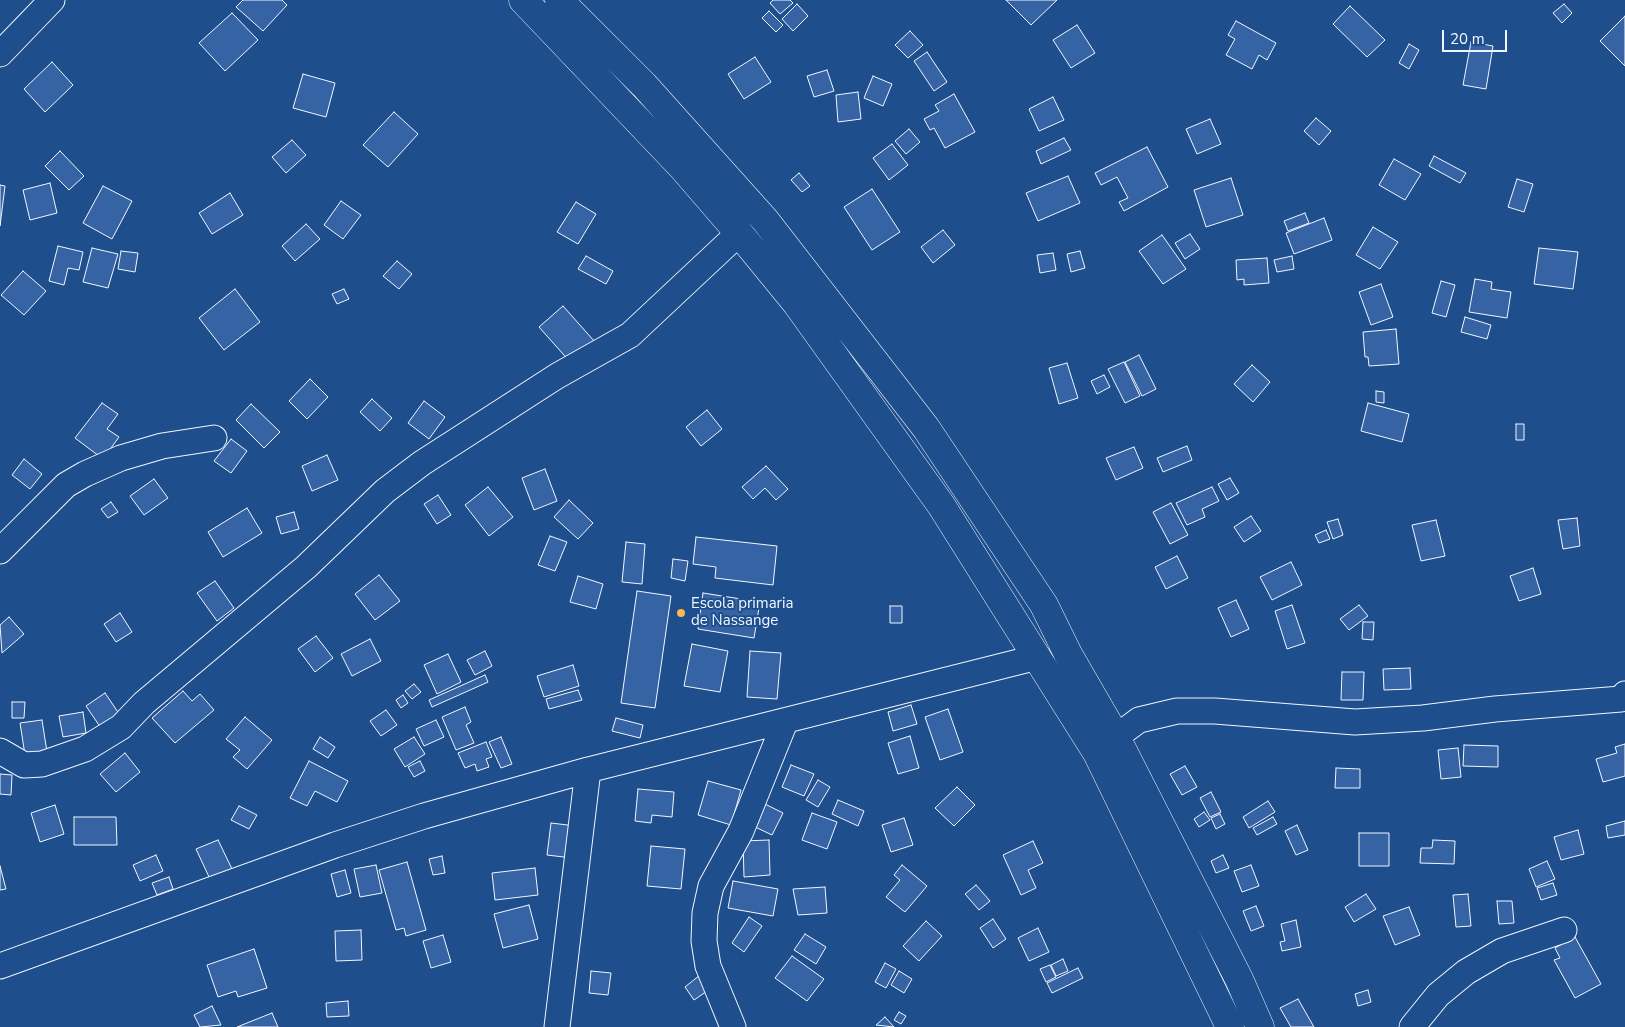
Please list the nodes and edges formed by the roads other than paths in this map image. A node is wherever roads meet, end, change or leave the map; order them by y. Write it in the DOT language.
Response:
graph roads {
  1 [pos="52,0"];
  2 [pos="523,0"];
  3 [pos="559,0"];
  4 [pos="0,54"];
  5 [pos="739,233"];
  6 [pos="214,438"];
  7 [pos="0,551"];
  8 [pos="1038,657"];
  9 [pos="1625,694"];
  10 [pos="785,722"];
  11 [pos="1116,738"];
  12 [pos="0,751"];
  13 [pos="588,770"];
  14 [pos="1564,930"];
  15 [pos="0,966"];
  16 [pos="557,1027"];
  17 [pos="733,1027"];
  18 [pos="1230,1027"];
  19 [pos="1260,1027"];
  20 [pos="1412,1027"];
  1 -- 4 [label="street"];
  2 -- 5 [label="highway"];
  3 -- 11 [label="highway"];
  5 -- 8 [label="highway"];
  5 -- 12 [label="street"];
  6 -- 7 [label="street"];
  8 -- 10 [label="street"];
  8 -- 18 [label="highway"];
  9 -- 11 [label="street"];
  10 -- 13 [label="street"];
  10 -- 17 [label="street"];
  11 -- 19 [label="highway"];
  13 -- 15 [label="street"];
  13 -- 16 [label="street"];
  14 -- 20 [label="street"];
}
